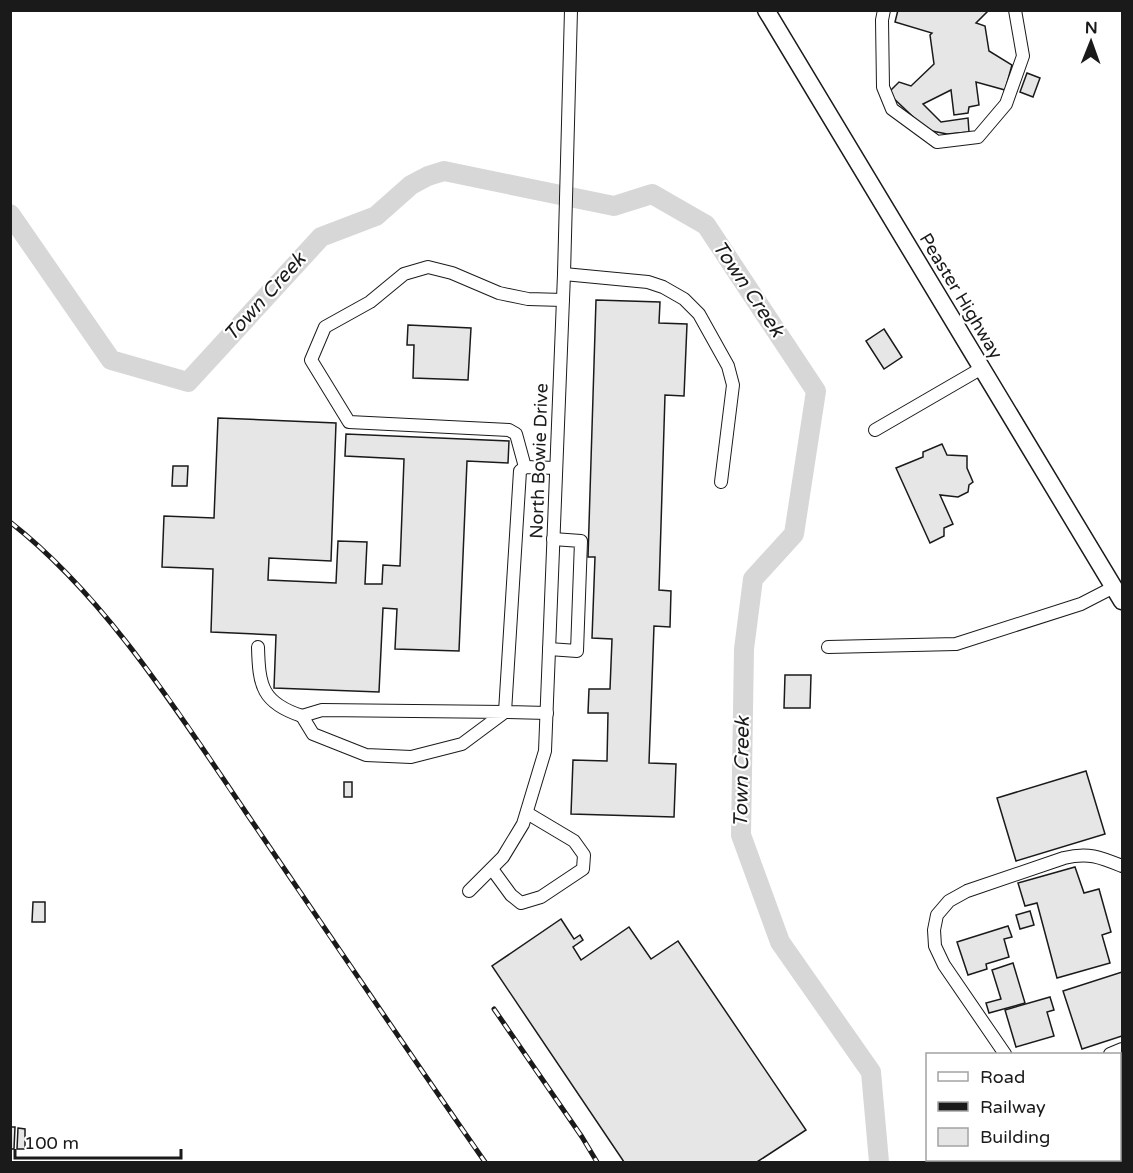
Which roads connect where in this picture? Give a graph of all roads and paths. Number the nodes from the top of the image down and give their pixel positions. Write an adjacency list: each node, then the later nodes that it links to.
1 (571, 10): 5 (street, North Bowie Drive)
2 (766, 10): 7 (main road, Peaster Highway)
3 (884, 10): 4 (street)
4 (1015, 10)
5 (564, 274): 6 (street, North Bowie Drive); 11 (street)
6 (563, 300): 9 (street); 10 (street, North Bowie Drive)
7 (982, 368): 8 (street); 13 (main road, Peaster Highway)
8 (875, 430)
9 (525, 467): 10 (street); 17 (street)
10 (556, 468): 12 (street, North Bowie Drive)
11 (721, 482)
12 (554, 539): 16 (street, North Bowie Drive); 16 (street)
13 (1118, 594): 15 (street)
14 (258, 647): 19 (street)
15 (828, 647)
16 (549, 649): 18 (street, North Bowie Drive)
17 (505, 712): 18 (street); 19 (street); 19 (street)
18 (547, 713): 20 (street, North Bowie Drive)
19 (302, 716)
20 (526, 813): 22 (street, North Bowie Drive); 22 (street)
21 (1122, 866): 24 (street)
22 (492, 870): 23 (street, North Bowie Drive)
23 (469, 891)
24 (1004, 1053)

